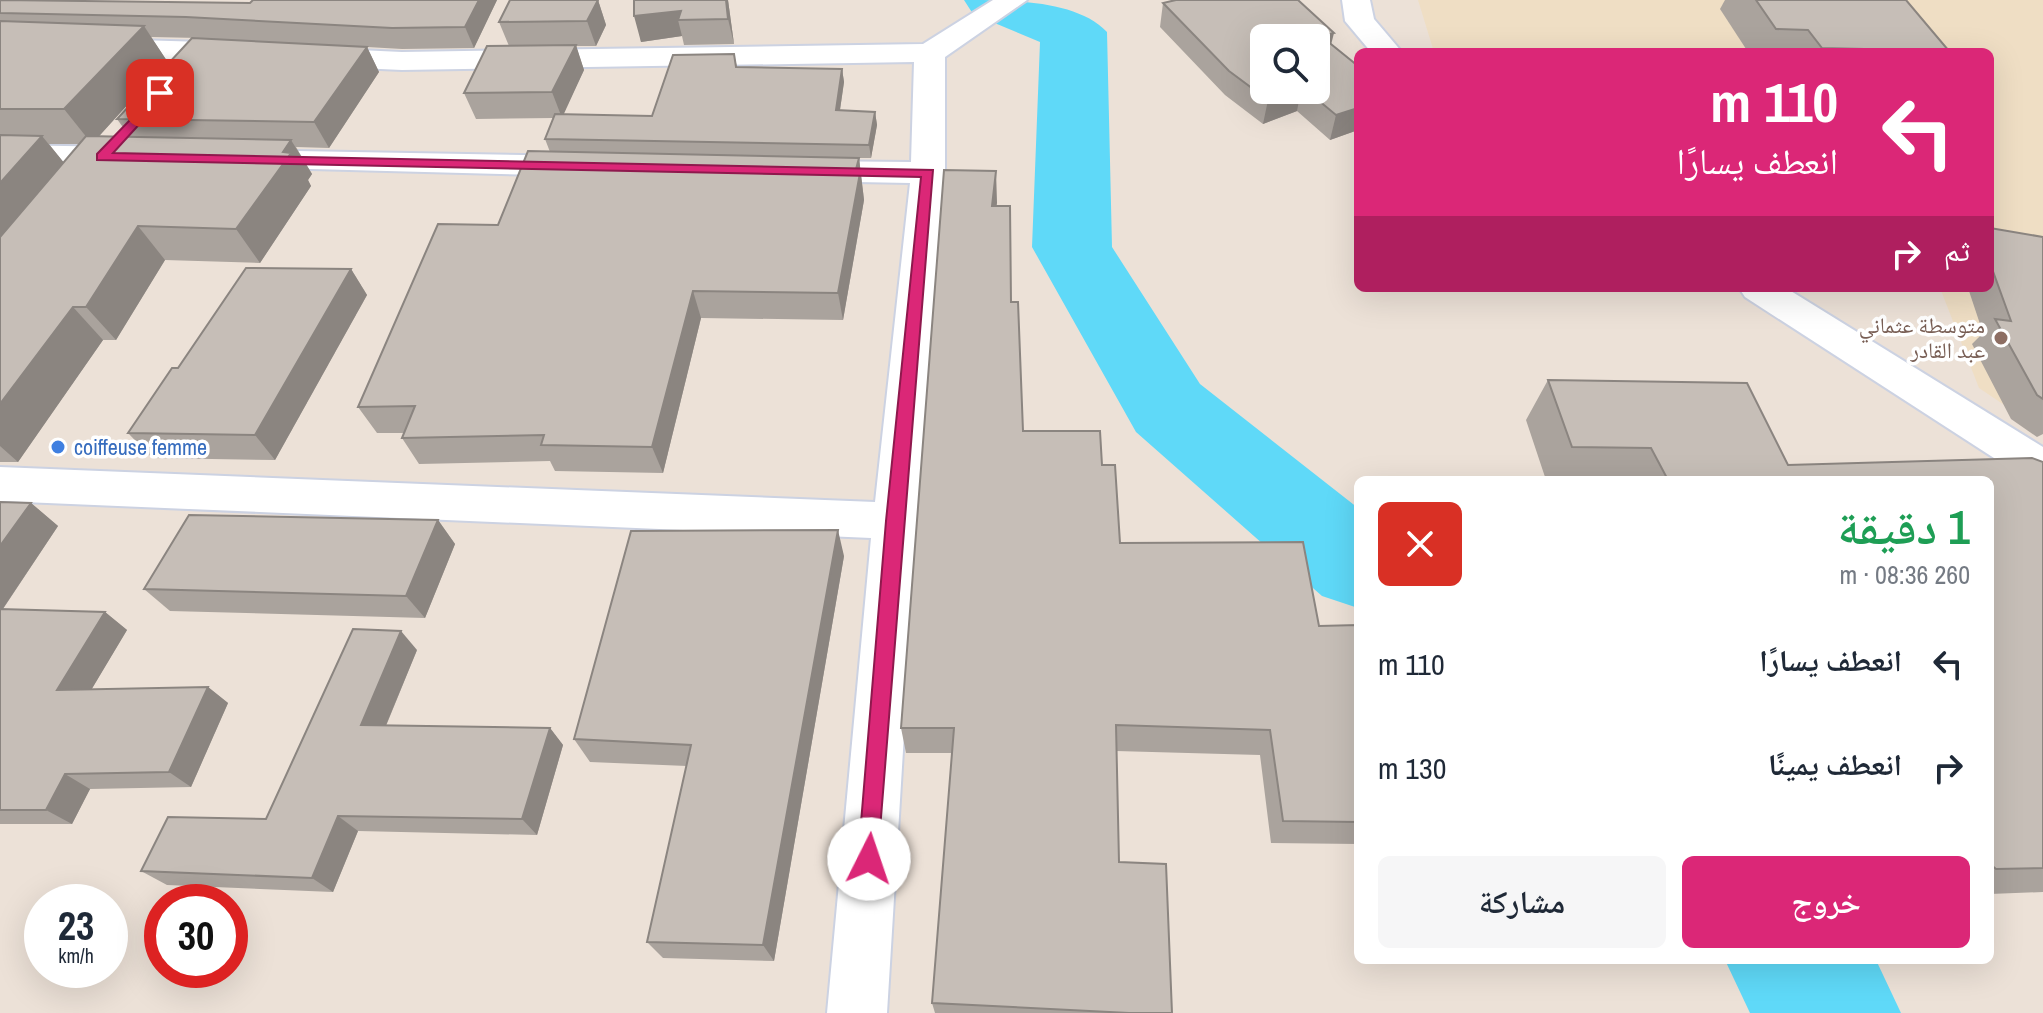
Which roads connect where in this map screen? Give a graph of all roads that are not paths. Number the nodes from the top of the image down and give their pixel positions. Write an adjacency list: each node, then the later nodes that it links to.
1 (1013, 0): 6 (street)
2 (1356, 0): 4 (street)
3 (0, 45): 5 (street)
4 (1384, 48)
5 (199, 50): 6 (street); 7 (street)
6 (930, 53): 15 (street)
7 (170, 82)
8 (131, 125): 10 (street)
9 (0, 155): 10 (street)
10 (102, 157): 11 (street); 16 (street)
11 (166, 158)
12 (213, 159): 13 (street)
13 (610, 167)
14 (769, 170): 15 (street)
15 (928, 173): 20 (street)
16 (72, 194)
17 (1764, 292): 18 (street)
18 (2043, 468)
19 (0, 484): 20 (street)
20 (895, 521): 21 (street)
21 (857, 1013)

